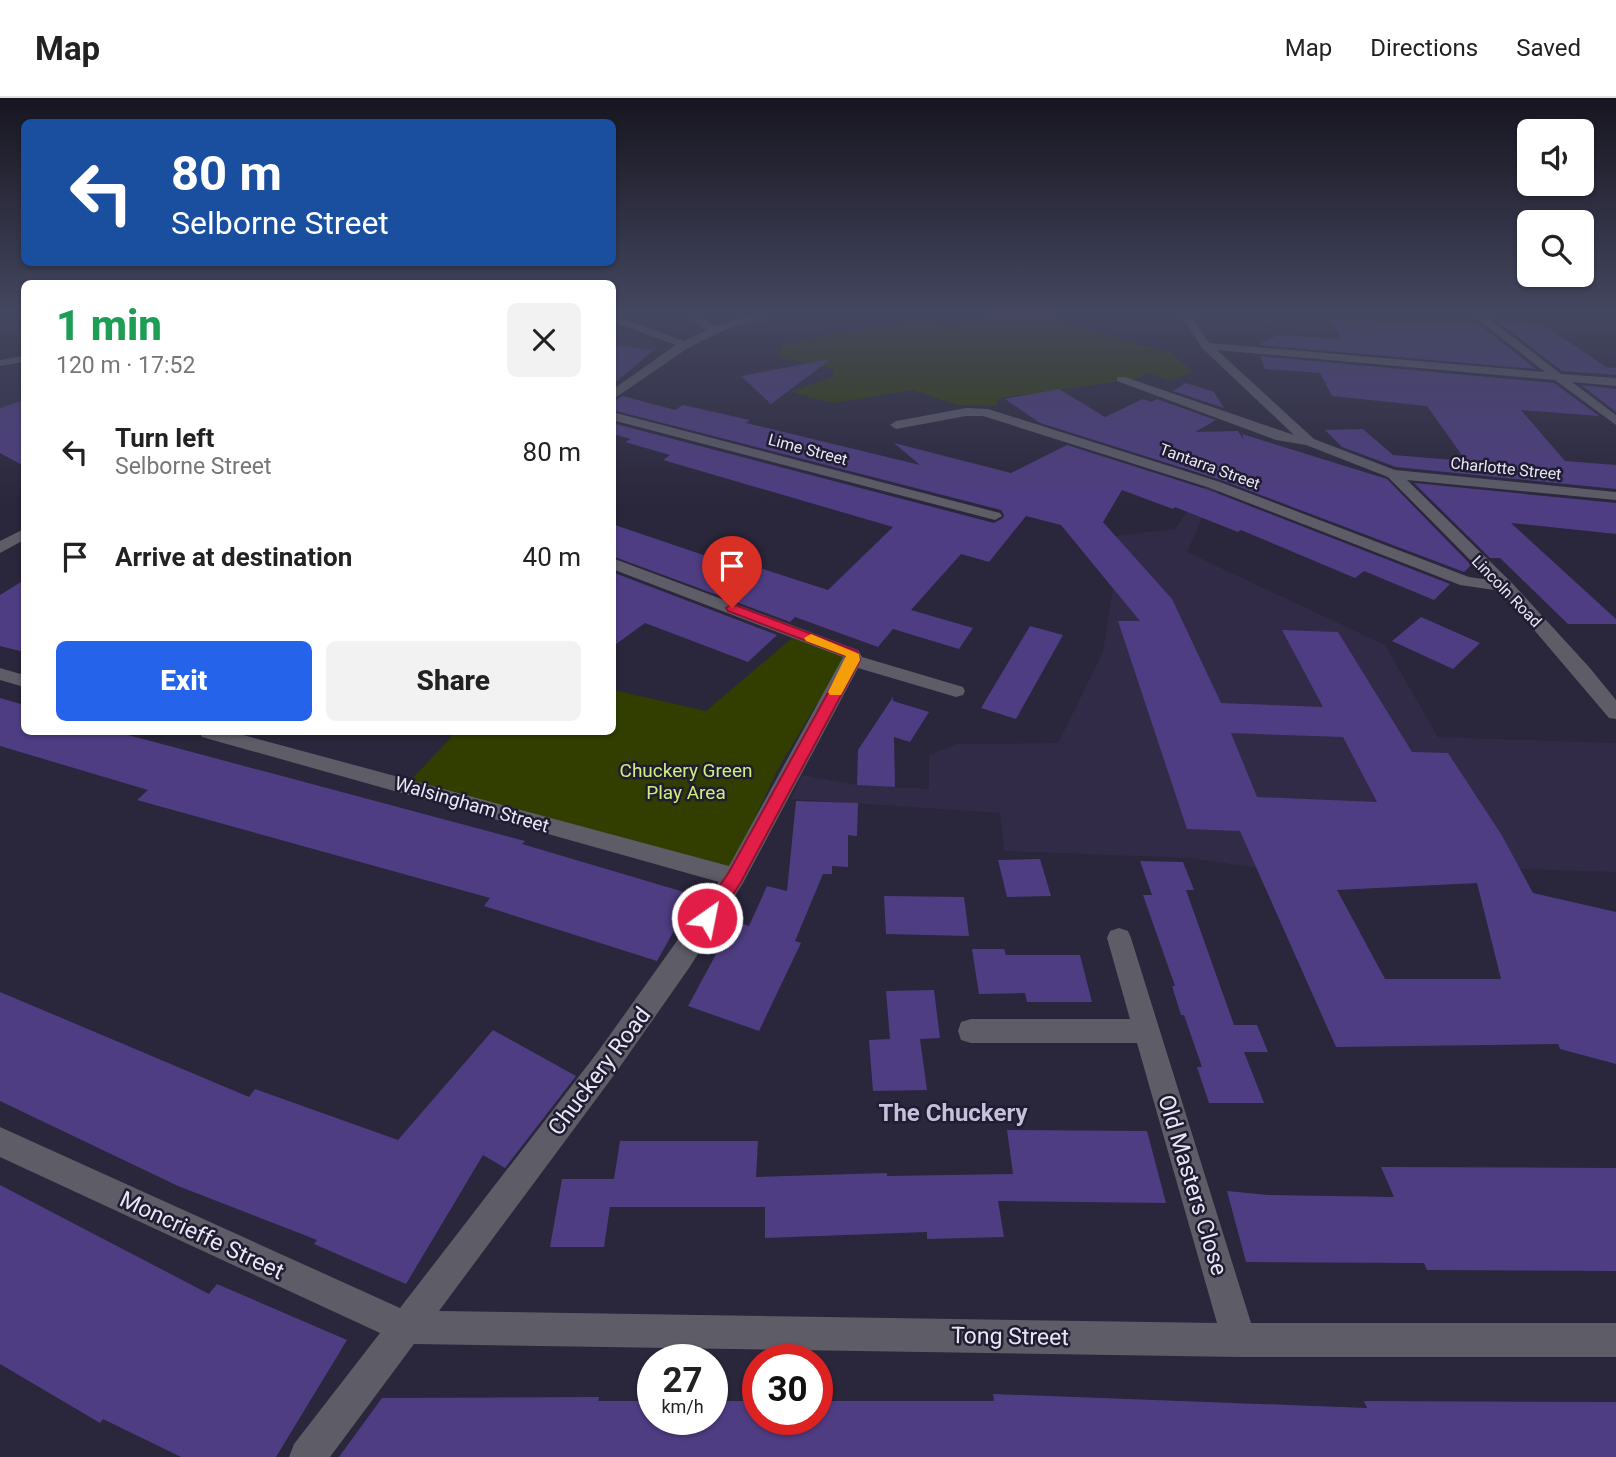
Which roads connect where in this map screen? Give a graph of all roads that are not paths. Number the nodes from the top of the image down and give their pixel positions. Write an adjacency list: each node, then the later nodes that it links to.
1 (637, 377): 9 (street)
2 (1240, 377): 13 (street)
3 (1557, 377): 11 (street)
4 (1562, 377): 7 (street)
5 (1121, 379): 8 (street)
6 (1164, 380): 8 (street)
7 (1616, 382)
8 (1149, 389): 13 (street)
9 (616, 393)
10 (616, 417): 16 (street, Lime Street)
11 (1616, 421)
12 (896, 425): 20 (street, Tantarra Street)
13 (1309, 442): 14 (street)
14 (1393, 474): 15 (street, Charlotte Street); 20 (street, Lincoln Road)
15 (1616, 496)
16 (995, 516)
17 (21, 536): 18 (street)
18 (0, 548)
19 (616, 565): 21 (street)
20 (1506, 587): 25 (street, Lincoln Road)
21 (853, 660): 24 (street); 27 (street, Chuckery Road)
22 (0, 674): 23 (street)
23 (21, 680)
24 (956, 691)
25 (1616, 713)
26 (220, 735): 27 (street, Walsingham Street)
27 (735, 877): 32 (street, Chuckery Road)
28 (1119, 937): 30 (street, Old Masters Close)
29 (971, 1031): 30 (street)
30 (1147, 1031): 33 (street, Old Masters Close)
31 (0, 1142): 32 (street, Moncrieffe Street)
32 (404, 1327): 33 (street, Tong Street); 35 (street, Chuckery Road)
33 (1239, 1340): 34 (street, Tong Street)
34 (1616, 1340)
35 (307, 1457)

